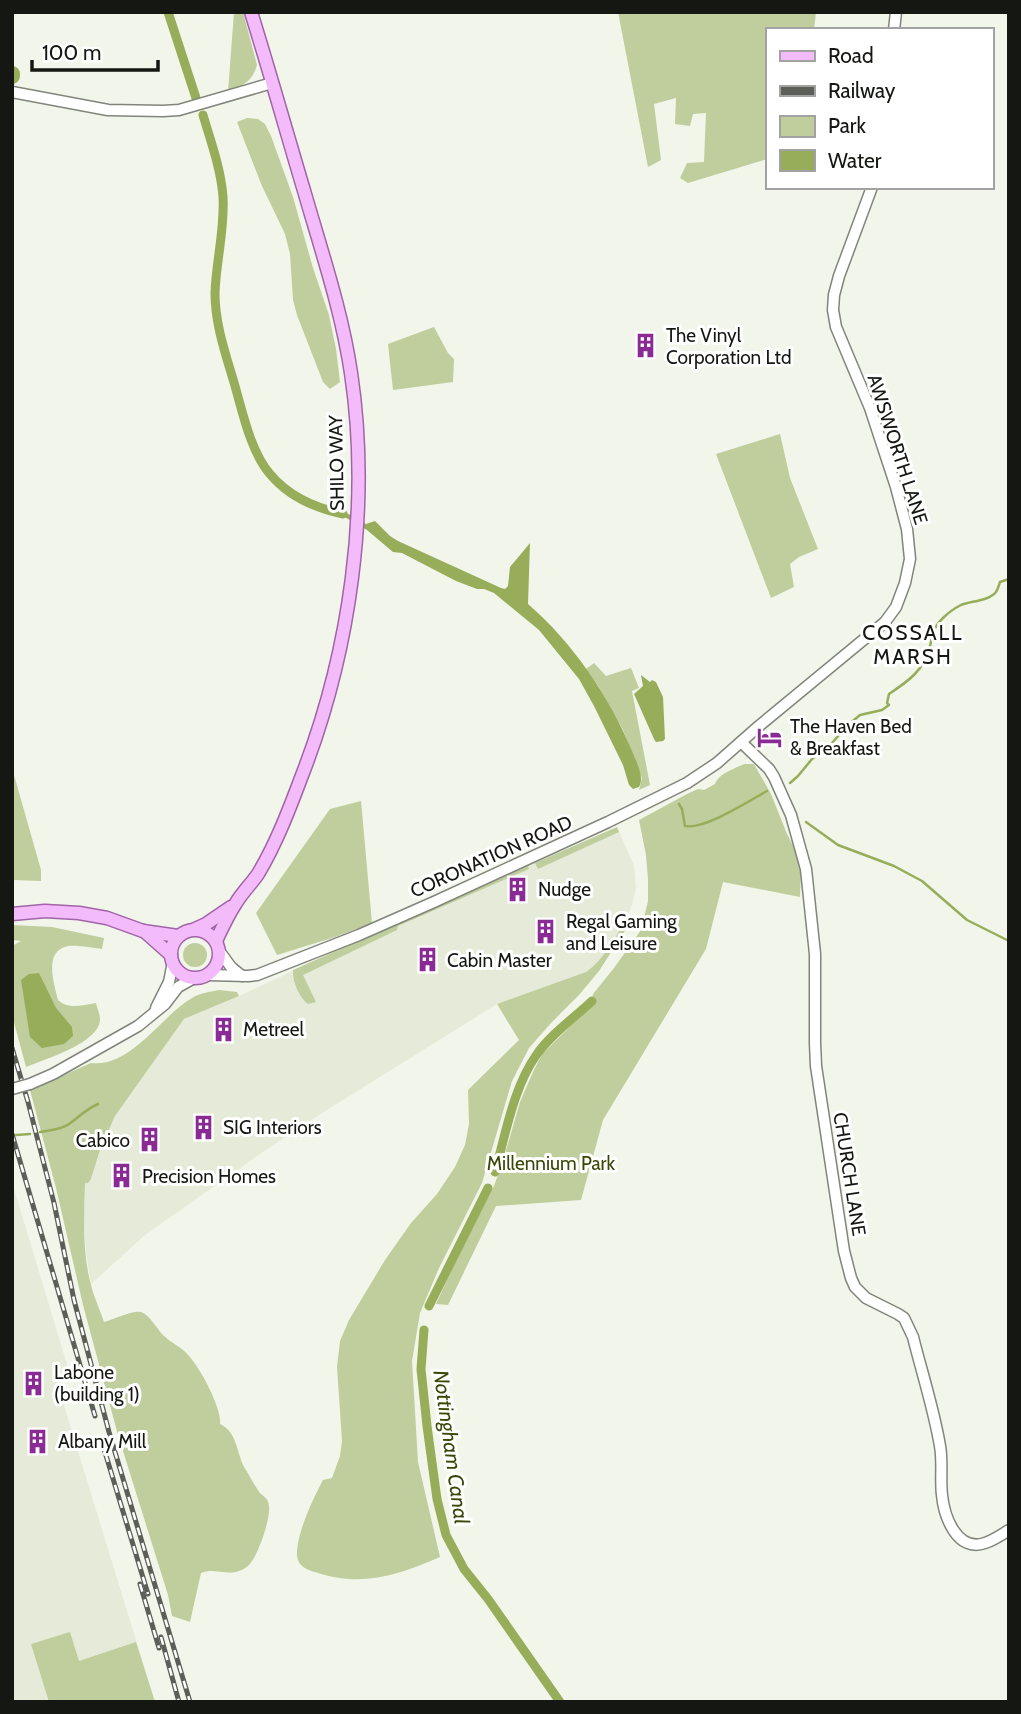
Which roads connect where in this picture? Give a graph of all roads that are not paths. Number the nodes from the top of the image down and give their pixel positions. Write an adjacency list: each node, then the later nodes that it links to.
1 (251, 12): 2 (main road, SHILO WAY)
2 (272, 83): 3 (street); 6 (main road, SHILO WAY)
3 (16, 92)
4 (871, 189): 5 (street, AWSWORTH LANE)
5 (741, 743): 14 (street, CORONATION ROAD); 18 (street, CHURCH LANE)
6 (235, 904): 8 (main road, SHILO WAY); 11 (main road, SHILO WAY)
7 (12, 914): 9 (main road)
8 (195, 929): 10 (main road); 11 (main road)
9 (144, 931): 10 (main road); 12 (main road)
10 (178, 936): 12 (main road)
11 (218, 947): 13 (main road); 14 (street)
12 (172, 958): 15 (main road); 16 (street)
13 (208, 975): 14 (street, CORONATION ROAD); 15 (main road)
14 (242, 976)
15 (194, 978): 16 (street)
16 (153, 1014): 17 (street, bridge)
17 (12, 1089)
18 (1009, 1530)

